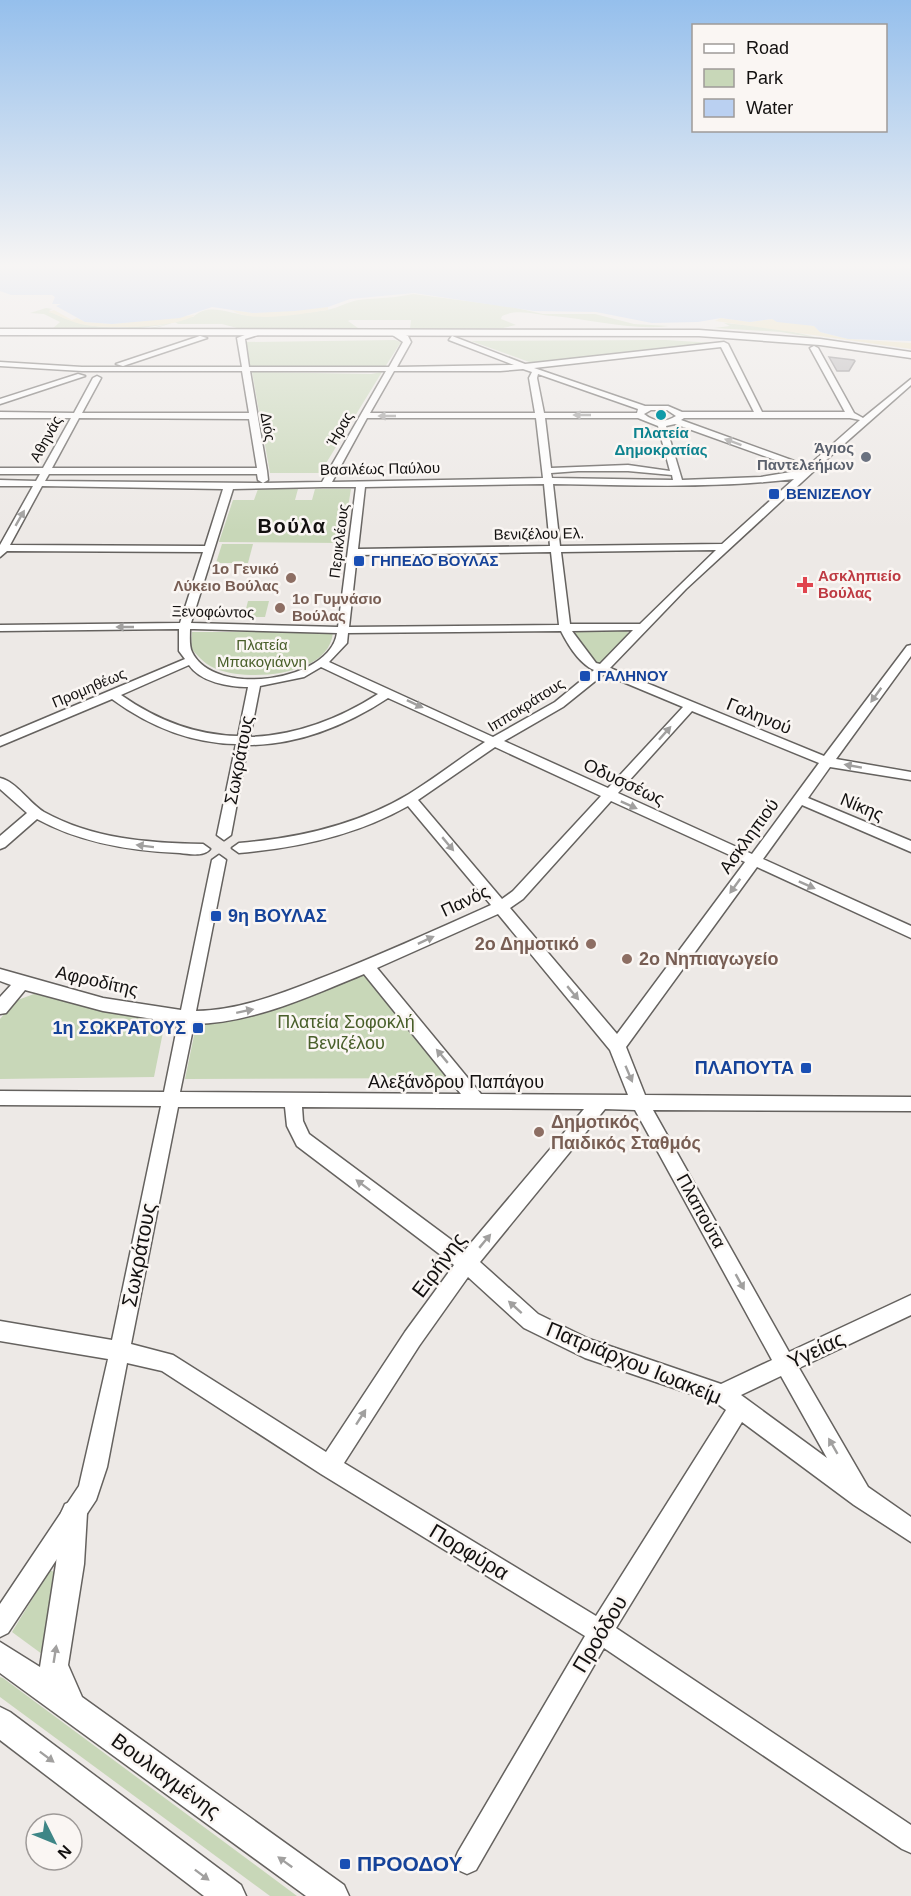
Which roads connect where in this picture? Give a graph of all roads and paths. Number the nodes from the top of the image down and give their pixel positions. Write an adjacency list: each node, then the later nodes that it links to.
1 (157, 353): 13 (street, Αθηνάς)
2 (243, 353): 14 (street, Διός)
3 (400, 353): 15 (street, Ήρας)
4 (493, 353): 12 (street)
5 (640, 353): 12 (street)
6 (731, 353): 23 (street)
7 (817, 353): 24 (street)
8 (860, 353): 10 (highway)
9 (875, 353): 10 (highway)
10 (907, 359)
11 (0, 364): 16 (street)
12 (532, 368): 15 (street); 20 (street); 22 (street)
13 (110, 369): 14 (street); 16 (street); 17 (street, Αθηνάς)
14 (245, 369): 15 (street); 26 (street, Διός)
15 (391, 370): 27 (street, Ήρας)
16 (82, 373): 17 (street); 19 (street)
17 (97, 378): 25 (street, Αθηνάς)
18 (911, 381): 29 (street)
19 (0, 402)
20 (643, 412): 22 (street, one-way to 22); 28 (street); 30 (street)
21 (0, 415): 25 (street)
22 (540, 415): 27 (street, one-way to 27); 35 (street)
23 (759, 415): 24 (street); 28 (street)
24 (851, 415): 29 (street)
25 (77, 416): 26 (street); 33 (street, Αθηνάς)
26 (252, 416): 32 (street, Διός)
27 (364, 416): 41 (street, Ήρας)
28 (678, 418): 30 (street); 34 (street, one-way to 28)
29 (865, 419): 34 (street)
30 (661, 423): 36 (street)
31 (0, 471): 33 (street)
32 (262, 471): 33 (street); 40 (street, Διός)
33 (46, 472): 39 (street, Αθηνάς)
34 (805, 472): 37 (street, Βασιλέως Παύλου); 44 (street, Ιπποκράτους)
35 (547, 476): 36 (street, Βασιλέως Παύλου); 42 (street, Βασιλέως Παύλου); 47 (street)
36 (677, 478): 37 (street, Βασιλέως Παύλου)
37 (761, 480): 44 (street, Βασιλέως Παύλου)
38 (0, 483): 39 (street, Βασιλέως Παύλου)
39 (40, 483): 43 (street, Βασιλέως Παύλου); 48 (street, Αθηνάς, one-way to 39)
40 (265, 485): 41 (street, Βασιλέως Παύλου); 43 (street, Βασιλέως Παύλου)
41 (325, 485): 42 (street, Βασιλέως Παύλου)
42 (361, 485): 49 (street, Περικλέους)
43 (229, 486): 46 (street)
44 (784, 490): 45 (street, Ιπποκράτους)
45 (726, 547): 47 (street, Βενιζέλου Ελ.); 52 (street, Ιπποκράτους)
46 (207, 549): 48 (street); 50 (street)
47 (557, 549): 49 (street, Βενιζέλου Ελ.); 51 (street)
48 (1, 550)
49 (353, 552): 54 (street, Περικλέους)
50 (184, 626): 53 (street, Ξενοφώντος, one-way to 53); 54 (street, Ξενοφώντος); 56 (street)
51 (566, 627): 52 (street, Ξενοφώντος); 54 (street, Ξενοφώντος); 58 (street)
52 (641, 627): 58 (street, Ιπποκράτους)
53 (0, 628)
54 (344, 630): 57 (street, Περικλέους)
55 (911, 648): 66 (street, Ασκληπιού, one-way to 66)
56 (190, 661): 59 (street); 61 (street, Προμηθέως)
57 (323, 663): 59 (street, Περικλέους); 60 (street, Οδυσσέως)
58 (600, 671): 62 (street, Γαληνού); 64 (street, Ιπποκράτους)
59 (254, 685): 63 (street, Σωκράτους)
60 (389, 692): 63 (street); 64 (street, Οδυσσέως, one-way to 64)
61 (113, 694): 63 (street); 65 (street, Προμηθέως)
62 (689, 708): 66 (street, Γαληνού); 69 (street, Πανός, one-way to 62)
63 (243, 741): 73 (street, Σωκράτους)
64 (496, 741): 69 (street, Οδυσσέως); 70 (street, Ιπποκράτους)
65 (0, 742)
66 (827, 762): 67 (street, Γαληνού, one-way to 66); 71 (street, Ασκληπιού)
67 (911, 776)
68 (0, 782): 72 (street)
69 (609, 795): 79 (street, Οδυσσέως, one-way to 79); 80 (street, Πανός)
70 (410, 799): 75 (street, Ιπποκράτους); 80 (street, Πλαπούτα, one-way to 80)
71 (799, 800): 76 (street, Νίκης); 79 (street, Ασκληπιού)
72 (36, 813): 74 (street); 77 (street, one-way to 72)
73 (224, 835): 75 (street); 77 (street)
74 (0, 844)
75 (239, 848): 78 (street)
76 (911, 848)
77 (203, 849): 78 (street)
78 (219, 861): 86 (street, Σωκράτους)
79 (754, 861): 81 (street, Οδυσσέως, one-way to 81); 87 (street, Ασκληπιού, one-way to 87)
80 (500, 907): 82 (street, Πανός, one-way to 80); 87 (street, Πλαπούτα, one-way to 87)
81 (911, 932)
82 (367, 967): 86 (street, Πανός, one-way to 82); 91 (street, one-way to 82)
83 (0, 975): 84 (street, Αφροδίτης)
84 (22, 983): 85 (street); 86 (street, Αφροδίτης)
85 (0, 1008)
86 (187, 1017): 89 (street, Σωκράτους)
87 (617, 1046): 93 (street, Πλαπούτα, one-way to 93)
88 (0, 1098): 89 (street, Αλεξάνδρου Παπάγου)
89 (170, 1100): 90 (street, Αλεξάνδρου Παπάγου); 98 (street, Σωκράτους)
90 (295, 1100): 91 (street, Αλεξάνδρου Παπάγου); 95 (street, Πατριάρχου Ιωακείμ, one-way to 90)
91 (478, 1102): 92 (street, Αλεξάνδρου Παπάγου)
92 (601, 1102): 93 (street, Αλεξάνδρου Παπάγου); 95 (street, Ειρήνης, one-way to 92)
93 (640, 1103): 94 (street, Αλεξάνδρου Παπάγου); 99 (street, Πλαπούτα, one-way to 99)
94 (911, 1104)
95 (466, 1263): 100 (street, Πατριάρχου Ιωακείμ, one-way to 95); 101 (street, Ειρήνης, one-way to 95)
96 (911, 1305): 99 (street, Υγείας)
97 (0, 1331): 98 (street, Πορφύρα)
98 (120, 1351): 101 (street, Πορφύρα); 103 (street, Σωκράτους)
99 (785, 1364): 100 (street, Υγείας); 102 (street, Πλαπούτα, one-way to 99)
100 (729, 1401): 102 (street, Πατριάρχου Ιωακείμ); 106 (street, Προόδου)
101 (329, 1466): 106 (street, Πορφύρα)
102 (862, 1497): 104 (street, Πατριάρχου Ιωακείμ)
103 (75, 1513): 105 (street, Σωκράτους); 108 (main road, one-way to 103)
104 (911, 1531)
105 (0, 1625)
106 (600, 1632): 110 (street, Πορφύρα); 111 (street, Προόδου)
107 (0, 1656): 108 (main road, Βουλιαγμένης)
108 (73, 1708): 113 (main road, Βουλιαγμένης, one-way to 108)
109 (0, 1722): 112 (main road, one-way to 112)
110 (911, 1840)
111 (467, 1861)
112 (230, 1896)
113 (333, 1896)

